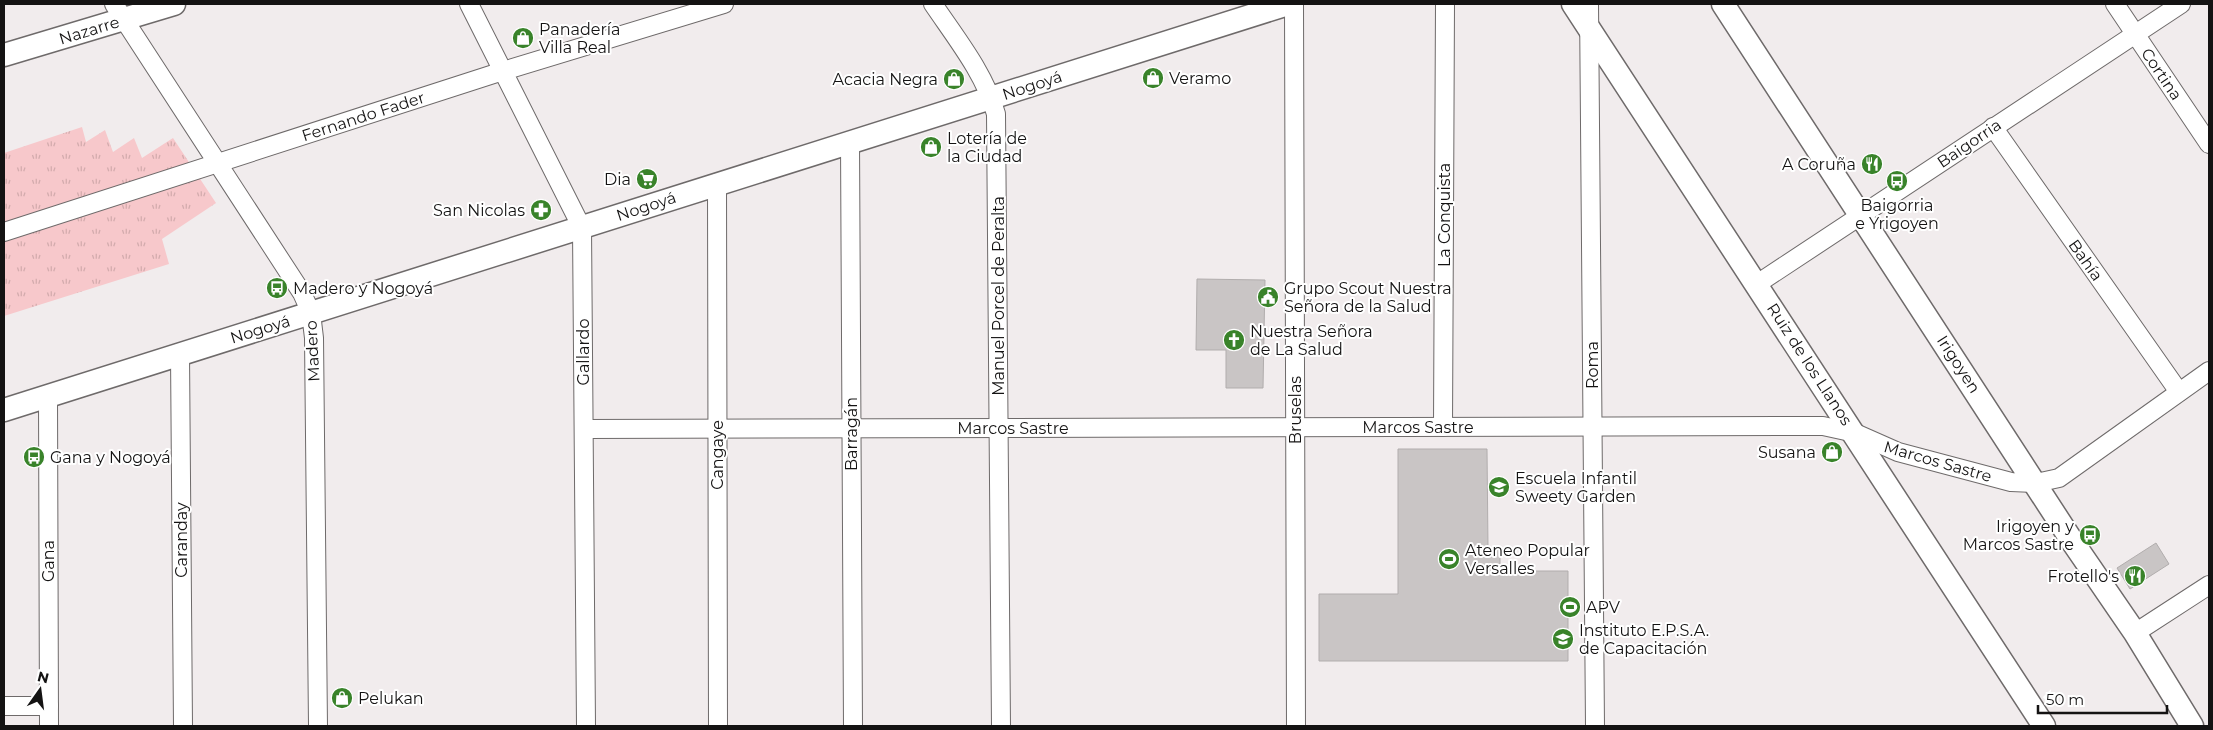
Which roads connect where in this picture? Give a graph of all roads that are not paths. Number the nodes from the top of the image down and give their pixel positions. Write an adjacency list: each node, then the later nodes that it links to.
1 (174, 4): 13 (street, Nazarre)
2 (469, 4): 17 (street, Gallardo)
3 (724, 4): 17 (street, Fernando Fader)
4 (932, 4): 18 (street, Manuel Porcel de Peralta)
5 (1288, 4): 18 (street, Nogoyá)
6 (1294, 4): 38 (street, Bruselas)
7 (1445, 4): 35 (street, La Conquista)
8 (1573, 4): 14 (street, Ruiz de los Llanos)
9 (1589, 4): 14 (street, Roma)
10 (1723, 4): 24 (street, Irigoyen)
11 (2115, 4): 15 (street, Cortina)
12 (2181, 4): 15 (street, Baigorria)
13 (119, 12): 16 (street, Nazarre); 22 (street, Madero)
14 (1589, 28): 27 (street, Ruiz de los Llanos); 34 (street, Roma)
15 (2135, 33): 19 (street, Baigorria); 21 (street, Cortina)
16 (4, 55)
17 (503, 71): 22 (street, Fernando Fader); 25 (street, Gallardo)
18 (992, 98): 20 (street, Nogoyá); 37 (street, Manuel Porcel de Peralta)
19 (1992, 127): 24 (street, Baigorria); 31 (street, Bahía)
20 (850, 141): 23 (street, Nogoyá); 36 (street, Barragán)
21 (2209, 144)
22 (218, 162): 26 (street, Fernando Fader); 28 (street, Madero)
23 (717, 183): 25 (street, Nogoyá); 40 (street, Cangaye)
24 (1861, 214): 27 (street, Baigorria); 42 (street, Irigoyen)
25 (582, 228): 28 (street, Nogoyá); 39 (street, Gallardo)
26 (4, 232)
27 (1757, 284): 41 (street, Ruiz de los Llanos)
28 (311, 313): 29 (street, Nogoyá); 49 (street, Madero)
29 (180, 354): 32 (street, Nogoyá); 48 (street, Caranday)
30 (2209, 372): 31 (street, Marcos Sastre)
31 (2179, 392): 42 (street, Marcos Sastre)
32 (48, 395): 33 (street, Nogoyá); 46 (street, Gana)
33 (4, 410)
34 (1593, 426): 35 (street, Marcos Sastre); 41 (street, Marcos Sastre); 55 (street, Roma)
35 (1443, 427): 38 (street, Marcos Sastre)
36 (851, 428): 37 (street, Marcos Sastre); 40 (street, Marcos Sastre); 52 (street, Barragán)
37 (998, 428): 38 (street, Marcos Sastre); 53 (street, Manuel Porcel de Peralta)
38 (1295, 428): 54 (street, Bruselas)
39 (584, 429): 40 (street, Marcos Sastre); 50 (street, Gallardo)
40 (717, 430): 51 (street, Cangaye)
41 (1855, 433): 42 (street, Marcos Sastre); 56 (street, Ruiz de los Llanos)
42 (2036, 484): 44 (street, Irigoyen)
43 (2209, 585): 44 (street)
44 (2135, 633): 57 (street, Irigoyen)
45 (4, 706): 46 (street)
46 (49, 706): 47 (street, Gana)
47 (49, 726)
48 (183, 726)
49 (318, 726)
50 (586, 726)
51 (718, 726)
52 (853, 726)
53 (1001, 726)
54 (1296, 726)
55 (1595, 726)
56 (2044, 726)
57 (2192, 726)

